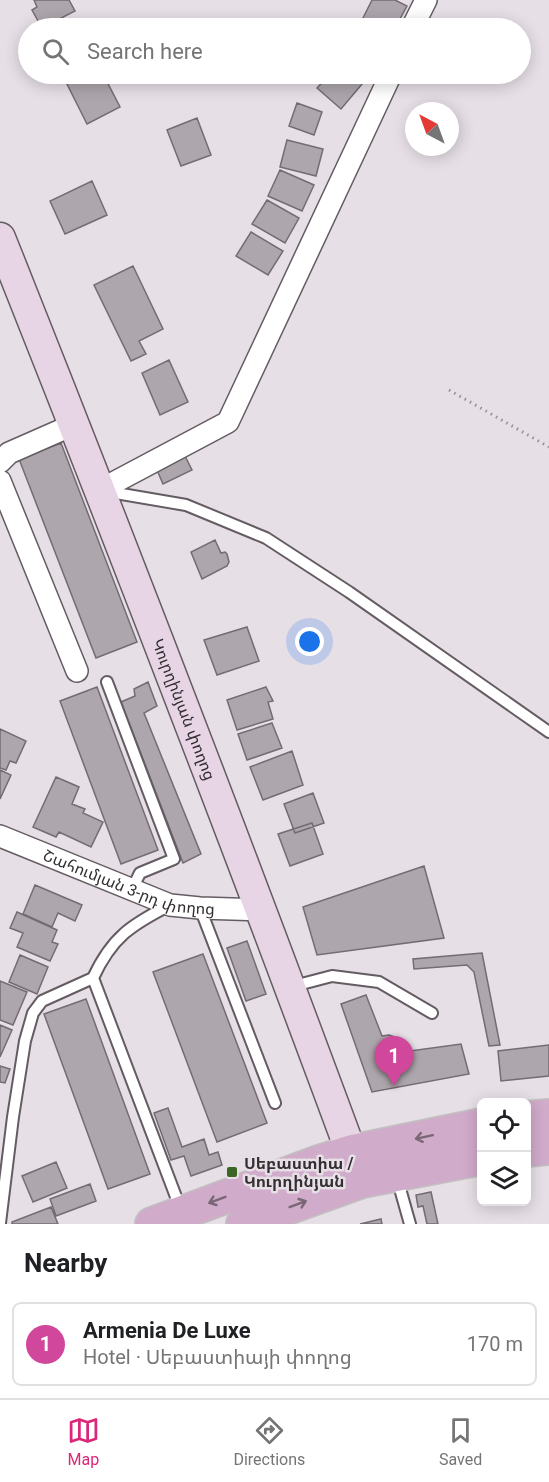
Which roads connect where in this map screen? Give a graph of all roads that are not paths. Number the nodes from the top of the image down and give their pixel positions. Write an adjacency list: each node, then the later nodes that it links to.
1 (426, 0): 2 (street)
2 (417, 18)
3 (386, 84): 8 (street)
4 (0, 238): 5 (street, Կուրղինյան փողոց)
5 (75, 424): 6 (street); 8 (street, Կուրղինյան փողոց)
6 (0, 462)
7 (0, 481): 9 (street)
8 (100, 490): 11 (lane); 16 (street, Կուրղինյան փողոց)
9 (77, 671)
10 (107, 682): 13 (lane)
11 (549, 732)
12 (0, 836): 13 (street, Շահումյան 3-րդ փողոց)
13 (132, 889): 14 (street, Շահումյան 3-րդ փողոց)
14 (170, 905): 15 (street, Շահումյան 3-րդ փողոց); 17 (lane)
15 (200, 908): 16 (street, Շահումյան 3-րդ փողոց); 20 (lane)
16 (261, 910): 18 (street, Կուրղինյան փողոց)
17 (93, 978): 29 (lane); 30 (lane)
18 (290, 987): 19 (lane); 27 (street, Կուրղինյան փողոց)
19 (432, 1013)
20 (275, 1103)
21 (549, 1116): 22 (main road)
22 (531, 1118)
23 (477, 1127): 27 (main road, one-way to 27)
24 (549, 1148): 25 (main road)
25 (531, 1150)
26 (477, 1159): 28 (main road)
27 (356, 1167): 28 (main road); 29 (main road, one-way to 29); 31 (main road, one-way to 27)
28 (396, 1175): 32 (lane)
29 (168, 1220)
30 (0, 1222)
31 (243, 1224)
32 (410, 1224)

